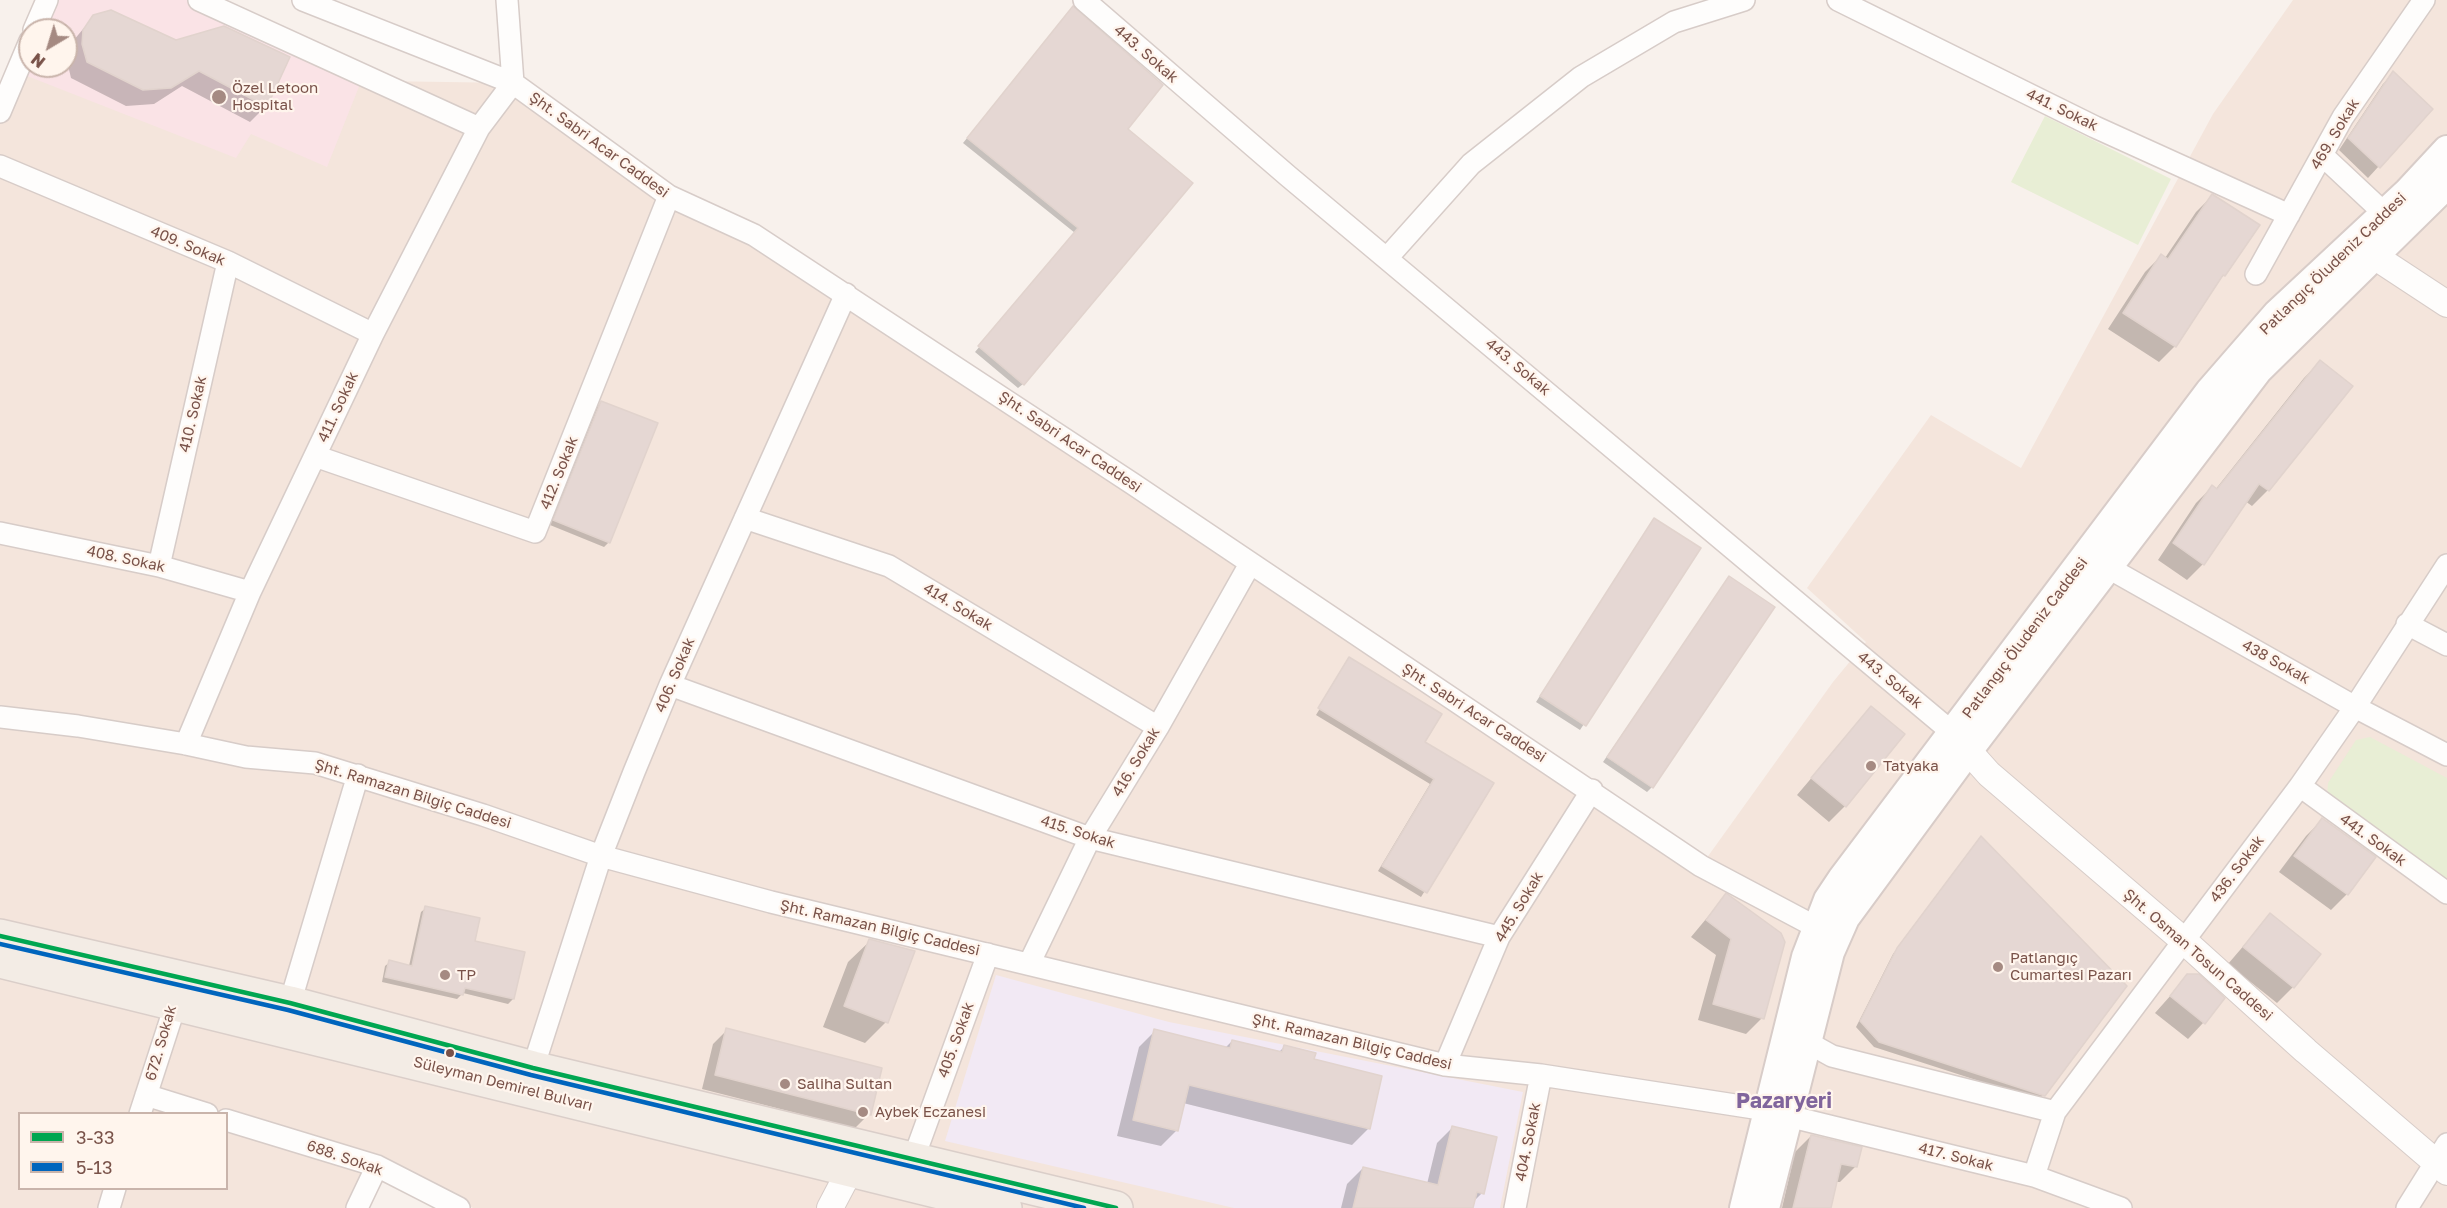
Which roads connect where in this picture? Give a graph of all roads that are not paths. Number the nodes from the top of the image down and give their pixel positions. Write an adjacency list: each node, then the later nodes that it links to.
1 (47, 0): 9 (street)
2 (199, 0): 13 (street)
3 (303, 0): 11 (street, Şht. Sabri Acar Caddesi)
4 (507, 0): 11 (street)
5 (1084, 0): 22 (street, 443. Sokak)
6 (1744, 0): 22 (street)
7 (1838, 0): 20 (street, 441. Sokak)
8 (2424, 0): 15 (street, 469. Sokak)
9 (39, 18)
10 (18, 69): 12 (street)
11 (513, 83): 13 (street, 411. Sokak); 18 (street, Şht. Sabri Acar Caddesi)
12 (0, 112)
13 (479, 128): 27 (street, 411. Sokak)
14 (2447, 150): 19 (main road, Patlangıç Öludeniz Caddesi)
15 (2322, 155): 19 (street); 20 (street, 469. Sokak)
16 (0, 166): 23 (street, 409. Sokak)
17 (2447, 184): 21 (main road, Patlangıç Öludeniz Caddesi)
18 (669, 196): 25 (street, Şht. Sabri Acar Caddesi); 28 (street, 412. Sokak)
19 (2384, 213): 42 (main road, Patlangıç Öludeniz Caddesi)
20 (2289, 215): 24 (street, 469. Sokak)
21 (2374, 256): 26 (street); 34 (main road, Patlangıç Öludeniz Caddesi)
22 (1387, 258): 42 (street, 443. Sokak)
23 (228, 262): 27 (street, 409. Sokak); 33 (street, 410. Sokak)
24 (2256, 274)
25 (846, 294): 29 (street, 406. Sokak); 31 (street, Şht. Sabri Acar Caddesi)
26 (2447, 304)
27 (373, 334): 28 (street, 411. Sokak)
28 (315, 456): 35 (street, 411. Sokak)
29 (745, 518): 38 (street, 406. Sokak); 41 (street, 414. Sokak)
30 (0, 533): 33 (street, 408. Sokak)
31 (1250, 564): 41 (street, 416. Sokak); 47 (street, Şht. Sabri Acar Caddesi)
32 (2447, 565): 36 (street, 436. Sokak)
33 (159, 566): 35 (street, 408. Sokak)
34 (2107, 567): 39 (street, 438 Sokak); 42 (main road, Patlangıç Öludeniz Caddesi)
35 (250, 592): 43 (street, 411. Sokak)
36 (2407, 624): 37 (street); 39 (street, 436. Sokak)
37 (2447, 645)
38 (670, 685): 48 (street, 415. Sokak); 49 (street, 406. Sokak)
39 (2355, 707): 44 (street, 438 Sokak); 46 (street, 436. Sokak)
40 (0, 717): 43 (street, Şht. Ramazan Bilgiç Caddesi)
41 (1158, 727): 48 (street, 416. Sokak)
42 (1960, 742): 51 (main road, Patlangıç Öludeniz Caddesi); 54 (street, Şht. Osman Tosun Caddesi); 61 (main road, Patlangıç Öludeniz Caddesi)
43 (186, 744): 45 (street, Şht. Ramazan Bilgiç Caddesi)
44 (2447, 755)
45 (358, 775): 49 (street, Şht. Ramazan Bilgiç Caddesi); 60 (street)
46 (2300, 786): 50 (street, 441. Sokak); 54 (street, 436. Sokak)
47 (1592, 790): 51 (street, Şht. Sabri Acar Caddesi); 53 (street, 445. Sokak)
48 (1090, 838): 53 (street, 415. Sokak); 57 (street, 416. Sokak)
49 (601, 855): 55 (street, Şht. Ramazan Bilgiç Caddesi); 63 (street, 406. Sokak)
50 (2447, 893)
51 (1816, 927): 68 (main road, Patlangıç Öludeniz Caddesi)
52 (0, 936): 58 (main road, Süleyman Demirel Bulvarı)
53 (1499, 937): 62 (street, 445. Sokak)
54 (2183, 940): 67 (street, 436. Sokak); 72 (street, Şht. Osman Tosun Caddesi)
55 (988, 954): 57 (street, Şht. Ramazan Bilgiç Caddesi); 71 (street, 405. Sokak)
56 (0, 961): 59 (main road, Süleyman Demirel Bulvarı)
57 (1029, 964): 62 (street, Şht. Ramazan Bilgiç Caddesi)
58 (163, 973): 59 (street, 672. Sokak); 60 (main road, Süleyman Demirel Bulvarı)
59 (176, 1003): 65 (street, 672. Sokak); 70 (main road, Süleyman Demirel Bulvarı)
60 (290, 1003): 63 (main road, Süleyman Demirel Bulvarı)
61 (1805, 1041): 67 (street); 68 (main road, Patlangıç Öludeniz Caddesi)
62 (1445, 1065): 64 (street, Şht. Ramazan Bilgiç Caddesi)
63 (533, 1068): 70 (main road, Süleyman Demirel Bulvarı)
64 (1541, 1075): 68 (street, Şht. Ramazan Bilgiç Caddesi); 82 (street, 404. Sokak)
65 (143, 1104): 66 (street)
66 (200, 1112)
67 (2055, 1112): 74 (street, 436. Sokak)
68 (1778, 1113): 74 (street, 417. Sokak); 83 (main road, Patlangıç Öludeniz Caddesi); 84 (main road, Patlangıç Öludeniz Caddesi)
69 (228, 1121): 73 (street, 688. Sokak)
70 (853, 1158): 71 (main road, Süleyman Demirel Bulvarı); 79 (street); 80 (main road, Süleyman Demirel Bulvarı)
71 (913, 1160): 81 (main road, Süleyman Demirel Bulvarı)
72 (2443, 1160): 86 (street)
73 (377, 1166): 77 (street); 78 (street, 688. Sokak)
74 (2034, 1176): 85 (street, 417. Sokak)
75 (114, 1190): 76 (street)
76 (109, 1208)
77 (357, 1208)
78 (459, 1208)
79 (830, 1208)
80 (1005, 1208)
81 (1116, 1208)
82 (1515, 1208)
83 (1744, 1208)
84 (1765, 1208)
85 (2121, 1208)
86 (2407, 1208)

